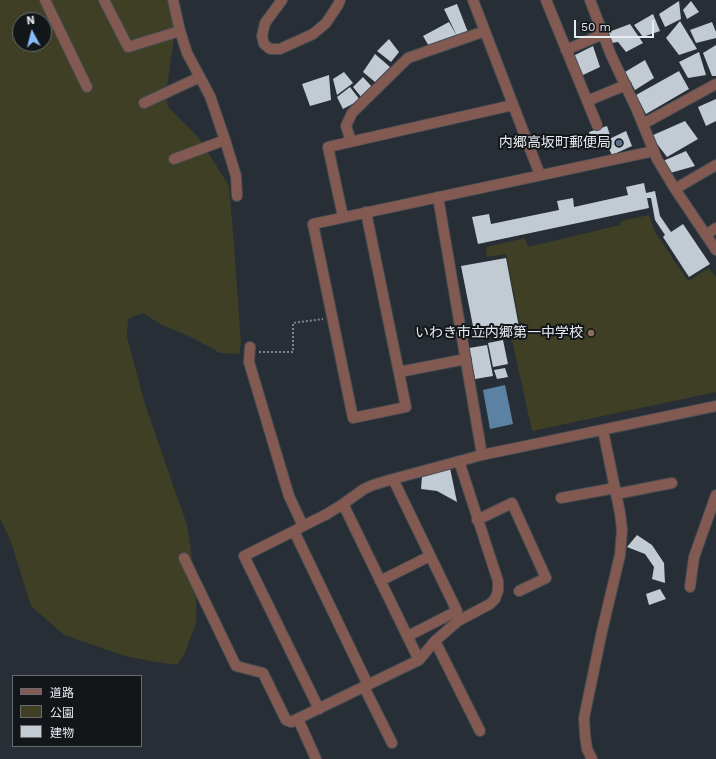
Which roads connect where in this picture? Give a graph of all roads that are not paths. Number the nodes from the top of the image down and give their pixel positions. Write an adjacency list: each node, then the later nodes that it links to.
1 (45, 0): 16 (street)
2 (104, 0): 9 (street)
3 (172, 0): 9 (street)
4 (282, 0): 5 (street)
5 (340, 0)
6 (473, 0): 10 (street)
7 (546, 0): 12 (street)
8 (590, 0): 11 (street)
9 (180, 31): 13 (street)
10 (485, 31): 19 (street); 23 (street)
11 (603, 34): 12 (street); 15 (street)
12 (566, 50): 17 (street)
13 (200, 76): 18 (street); 22 (street)
14 (716, 84): 20 (street)
15 (626, 85): 17 (street); 20 (street)
16 (87, 87)
17 (587, 101): 21 (street)
18 (144, 103)
19 (513, 105): 23 (street); 27 (street)
20 (643, 124): 24 (street)
21 (597, 125)
22 (225, 140): 25 (street); 29 (street)
23 (351, 141): 32 (street)
24 (654, 151): 27 (street); 28 (street)
25 (174, 159)
26 (716, 165): 28 (street)
27 (540, 175): 30 (street)
28 (675, 189): 34 (street)
29 (236, 196)
30 (438, 197): 31 (street); 37 (street)
31 (366, 212): 32 (street); 38 (street)
32 (343, 217): 38 (street)
33 (716, 228): 34 (street)
34 (706, 235): 35 (street)
35 (716, 250)
36 (250, 349): 50 (street)
37 (466, 360): 38 (street); 41 (street)
38 (399, 372)
39 (716, 406): 40 (street)
40 (603, 430): 41 (street); 45 (street)
41 (482, 455): 42 (street)
42 (459, 461): 43 (street); 49 (street)
43 (392, 479): 48 (street); 51 (street)
44 (672, 483): 45 (street)
45 (616, 491): 47 (street); 65 (street)
46 (716, 495): 54 (street)
47 (561, 498)
48 (343, 504): 50 (street); 53 (street)
49 (477, 520): 55 (street); 57 (street)
50 (298, 528): 59 (street); 60 (street)
51 (430, 556): 53 (street); 56 (street)
52 (184, 558): 61 (street)
53 (380, 581): 56 (street)
54 (690, 587)
55 (519, 591)
56 (408, 636): 58 (street)
57 (435, 641): 58 (street); 62 (street)
58 (419, 660): 59 (street)
59 (366, 686): 60 (street); 63 (street)
60 (319, 709): 61 (street)
61 (298, 719): 64 (street)
62 (480, 731)
63 (392, 743)
64 (316, 759)
65 (592, 759)

